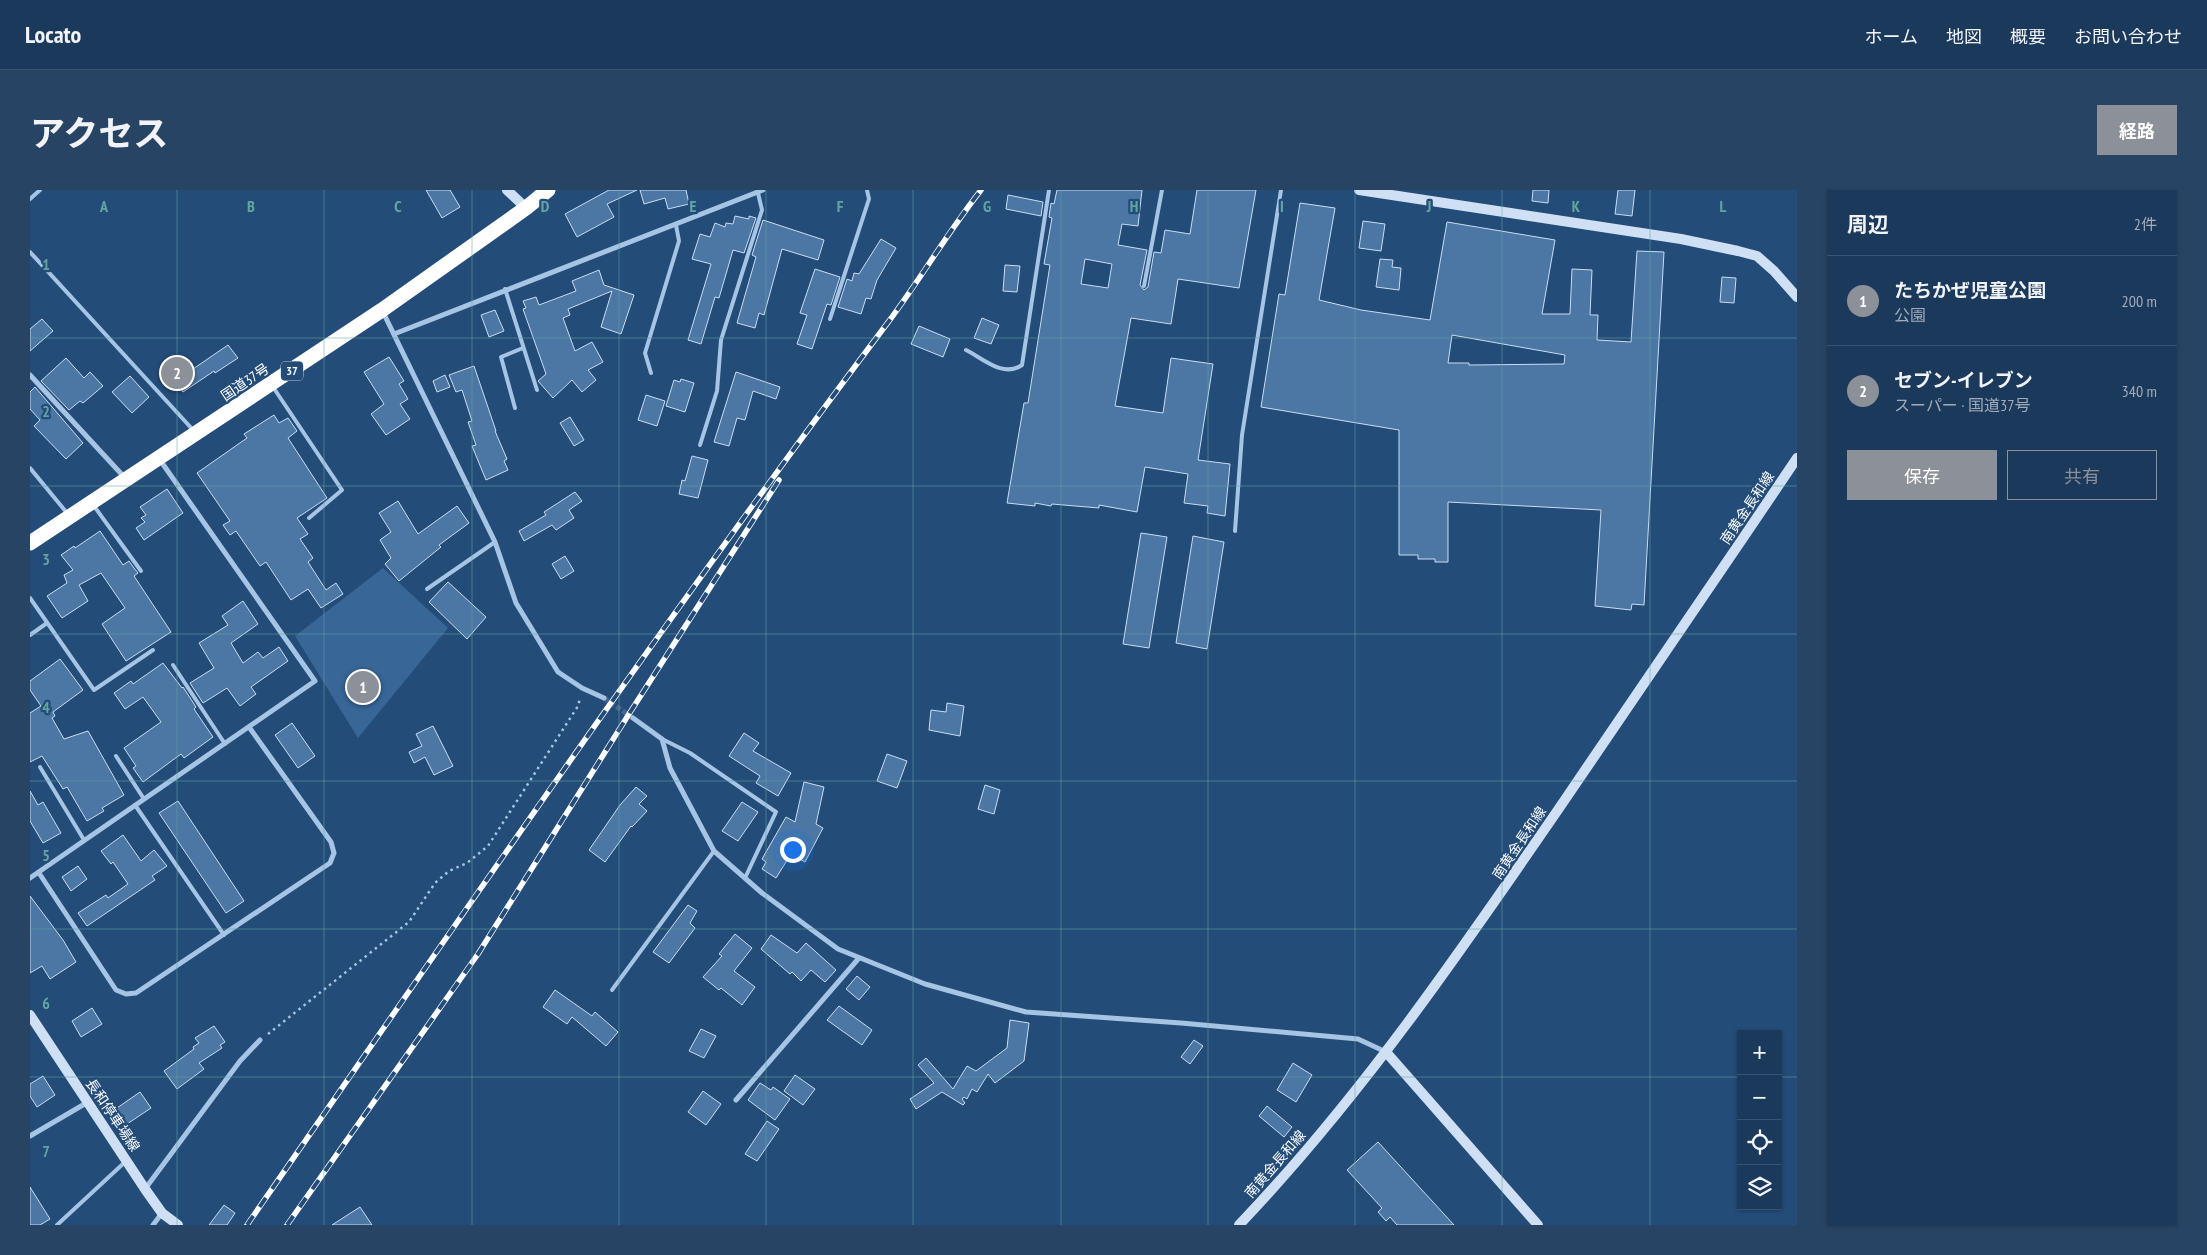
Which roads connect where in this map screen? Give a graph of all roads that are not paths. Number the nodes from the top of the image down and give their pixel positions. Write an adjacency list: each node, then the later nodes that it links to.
1 (40, 190): 11 (lane)
2 (507, 190): 12 (main road)
3 (548, 190): 12 (highway, 国道37号 / 37)
4 (764, 190): 10 (street)
5 (867, 190): 19 (lane)
6 (1049, 190): 22 (lane)
7 (1162, 190): 15 (lane)
8 (1281, 190): 37 (lane)
9 (1359, 190): 17 (main road)
10 (758, 193): 13 (street); 29 (lane)
11 (30, 199)
12 (526, 208): 18 (highway, 国道37号 / 37)
13 (676, 225): 16 (street); 23 (lane)
14 (30, 252): 28 (lane)
15 (1144, 286)
16 (505, 289): 20 (street); 21 (lane)
17 (1797, 297)
18 (382, 310): 20 (street); 25 (highway, 国道37号 / 37)
19 (830, 319)
20 (394, 334): 38 (street)
21 (523, 348): 26 (lane); 27 (lane)
22 (966, 350)
23 (651, 373)
24 (30, 374): 33 (street)
25 (271, 385): 28 (highway, 国道37号 / 37); 36 (lane)
26 (537, 390)
27 (515, 408)
28 (197, 434): 30 (highway, 国道37号 / 37)
29 (700, 445)
30 (158, 457): 33 (highway, 国道37号 / 37); 49 (street)
31 (1797, 458): 66 (main road, 南黄金長和線)
32 (30, 468): 35 (lane)
33 (126, 479): 34 (highway, 国道37号 / 37)
34 (92, 502): 35 (highway, 国道37号 / 37); 40 (lane)
35 (70, 517): 39 (highway, 国道37号 / 37)
36 (309, 518)
37 (1235, 531)
38 (494, 542): 41 (lane); 47 (street)
39 (30, 543)
40 (141, 571)
41 (427, 589)
42 (30, 598): 43 (lane)
43 (47, 623): 44 (lane); 45 (lane)
44 (30, 635)
45 (153, 650)
46 (173, 665): 51 (lane)
47 (604, 698)
48 (633, 718): 50 (street)
49 (248, 727): 51 (street); 61 (street)
50 (662, 739): 57 (street); 60 (lane)
51 (225, 744): 54 (street)
52 (116, 756): 54 (lane)
53 (40, 767): 56 (lane)
54 (144, 799): 55 (street)
55 (136, 805): 56 (street); 61 (lane)
56 (84, 840): 58 (street)
57 (714, 851): 60 (street); 63 (lane)
58 (38, 873): 59 (street); 61 (street)
59 (30, 878)
60 (745, 878): 62 (street)
61 (224, 935)
62 (859, 958): 66 (street); 67 (street)
63 (612, 990)
64 (30, 1015): 68 (main road, 長和停車場線)
65 (260, 1040): 71 (street)
66 (1386, 1052): 76 (main road, 南黄金長和線); 77 (main road)
67 (736, 1100)
68 (88, 1102): 69 (street); 70 (main road, 長和停車場線)
69 (30, 1136)
70 (127, 1160): 71 (main road, 長和停車場線); 73 (lane)
71 (145, 1189): 72 (main road, 長和停車場線)
72 (162, 1213): 74 (street); 75 (main road, 長和停車場線)
73 (57, 1225)
74 (153, 1225)
75 (178, 1225)
76 (1239, 1225)
77 (1538, 1225)

